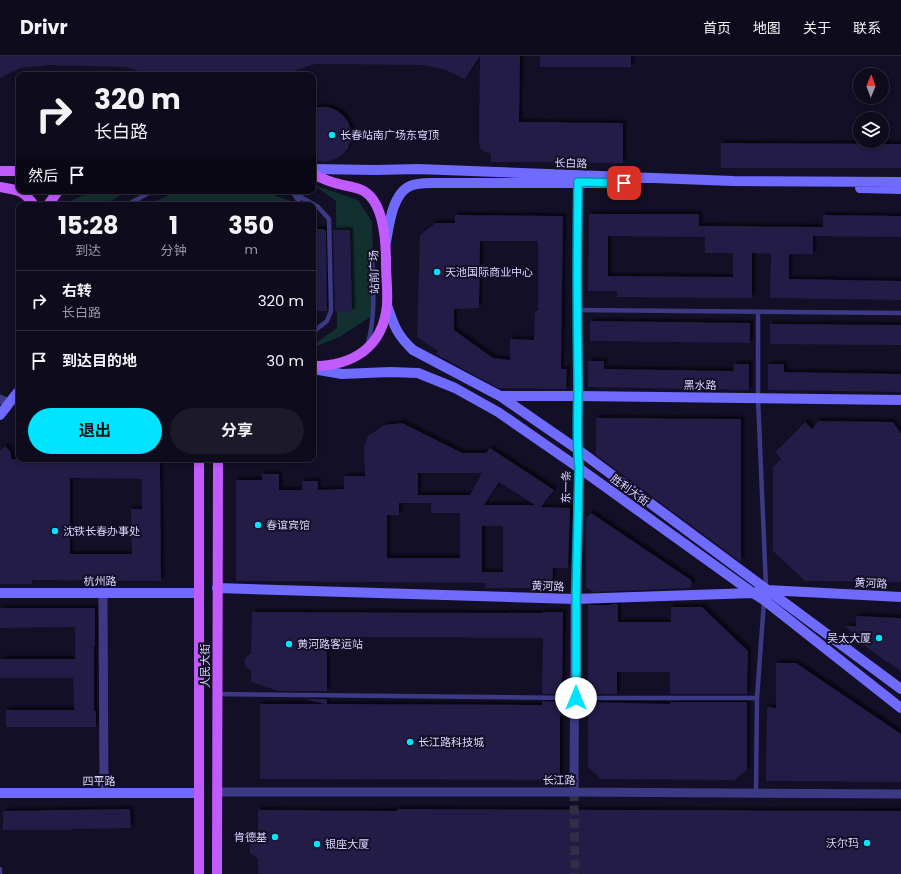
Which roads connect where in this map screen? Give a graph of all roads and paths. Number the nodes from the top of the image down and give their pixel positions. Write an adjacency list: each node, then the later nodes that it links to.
1 (316, 169): 6 (main road, 长白路)
2 (16, 170): 3 (main road)
3 (0, 171)
4 (316, 175): 17 (main road, 站前广场)
5 (578, 182): 8 (main road, 长白路); 17 (main road, 长白路); 20 (street, 东一条)
6 (901, 182)
7 (0, 187): 9 (main road)
8 (901, 189)
9 (16, 190)
10 (25, 194): 13 (main road)
11 (147, 194): 14 (lane)
12 (296, 194): 15 (lane)
13 (32, 202)
14 (132, 202)
15 (311, 202)
16 (316, 205): 23 (lane)
17 (386, 244): 19 (main road, 站前广场)
18 (372, 254): 24 (lane)
19 (387, 305): 24 (main road, 站前广场); 28 (main road, 胜利大街)
20 (576, 310): 21 (lane); 29 (street, 东一条)
21 (758, 312): 22 (lane); 30 (lane)
22 (901, 313)
23 (316, 330)
24 (367, 348): 25 (main road, 站前广场)
25 (316, 368)
26 (316, 369): 37 (main road, 胜利大街)
27 (16, 392): 32 (main road)
28 (500, 396): 29 (main road, 黑水路); 34 (main road, 胜利大街)
29 (578, 396): 30 (main road, 黑水路); 34 (street, 东一条)
30 (758, 398): 31 (main road, 黑水路); 43 (lane)
31 (901, 400)
32 (4, 401): 33 (main road)
33 (0, 415)
34 (577, 449): 37 (street, 东一条); 43 (main road, 胜利大街)
35 (199, 462): 41 (main road, 人民大街)
36 (218, 462): 38 (main road, 人民大街)
37 (579, 468): 42 (main road, 胜利大街); 45 (street, 东一条)
38 (217, 588): 45 (main road, 黄河路); 47 (main road, 人民大街)
39 (0, 593): 40 (main road, 杭州路)
40 (103, 593): 41 (main road, 杭州路); 54 (street)
41 (199, 593): 55 (main road, 人民大街)
42 (753, 593): 43 (main road, 胜利大街); 45 (main road, 黄河路)
43 (765, 595): 44 (main road, 黄河路); 46 (main road, 胜利大街); 49 (lane); 50 (main road, 胜利大街)
44 (901, 597)
45 (576, 599): 48 (street, 东一条)
46 (901, 689)
47 (217, 694): 48 (lane); 51 (main road, 人民大街)
48 (576, 698): 49 (lane); 52 (street, 东一条)
49 (757, 698): 56 (lane)
50 (901, 708)
51 (217, 792): 52 (street, 长江路); 61 (main road, 人民大街)
52 (574, 792): 56 (street, 长江路)
53 (0, 793): 54 (main road, 四平路)
54 (104, 793): 55 (main road, 四平路)
55 (199, 793): 60 (main road, 人民大街)
56 (756, 793): 57 (street, 长江路)
57 (901, 794)
58 (0, 869): 59 (lane)
59 (0, 874)
60 (199, 874)
61 (217, 874)

